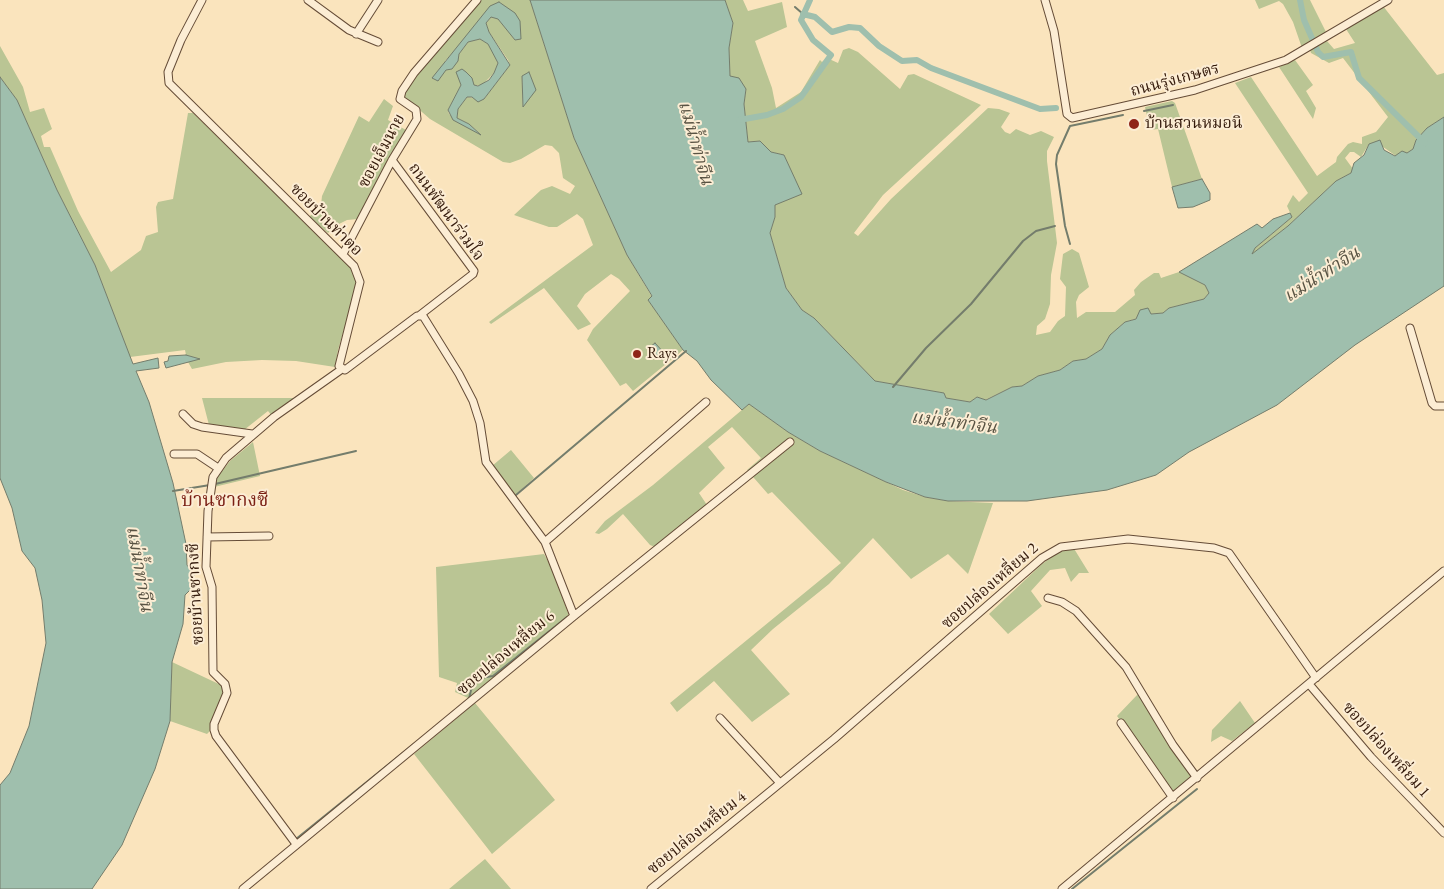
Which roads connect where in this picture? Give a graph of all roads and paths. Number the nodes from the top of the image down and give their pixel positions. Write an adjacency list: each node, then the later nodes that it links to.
1 (202, 0): 10 (street, ซอยบ้านท่าตอ)
2 (308, 0): 7 (street)
3 (378, 0): 7 (street)
4 (478, 0): 9 (street, ซอยเอ็มนาย)
5 (1045, 0): 6 (street, ถนนรุ่งเกษตร)
6 (1388, 0)
7 (356, 34): 8 (street)
8 (378, 42)
9 (392, 160): 10 (street, ซอยเอ็มนาย); 11 (street, ถนนพัฒนาร่วมใจ)
10 (343, 254): 13 (street, ซอยบ้านท่าตอ)
11 (420, 315): 13 (street); 23 (street)
12 (1410, 328): 15 (street)
13 (342, 369): 17 (street, ซอยบ้านซากงซี)
14 (706, 402): 23 (street)
15 (1444, 406)
16 (183, 414): 17 (street)
17 (252, 434): 20 (street, ซอยบ้านซากงซี)
18 (790, 442): 26 (street, ซอยปล่องเหลี่ยม 6)
19 (174, 454): 20 (street)
20 (218, 468): 22 (street, ซอยบ้านซากงซี)
21 (269, 536): 22 (street)
22 (207, 537): 36 (street, ซอยบ้านซากงซี)
23 (545, 542): 26 (street)
24 (1444, 571): 27 (street)
25 (1048, 598): 31 (street)
26 (574, 616): 36 (street, ซอยปล่องเหลี่ยม 6)
27 (1316, 678): 28 (street); 32 (street, ซอยปล่องเหลี่ยม 2)
28 (1309, 684): 31 (street); 35 (street, ซอยปล่องเหลี่ยม 1)
29 (720, 718): 32 (street)
30 (1121, 723): 33 (street)
31 (1197, 778): 33 (street)
32 (780, 783): 34 (street, ซอยปล่องเหลี่ยม 2)
33 (1173, 798): 39 (street)
34 (760, 799): 38 (street, ซอยปล่องเหลี่ยม 4)
35 (1444, 833)
36 (296, 844): 37 (street, ซอยปล่องเหลี่ยม 6)
37 (243, 889)
38 (650, 889)
39 (1062, 889)

